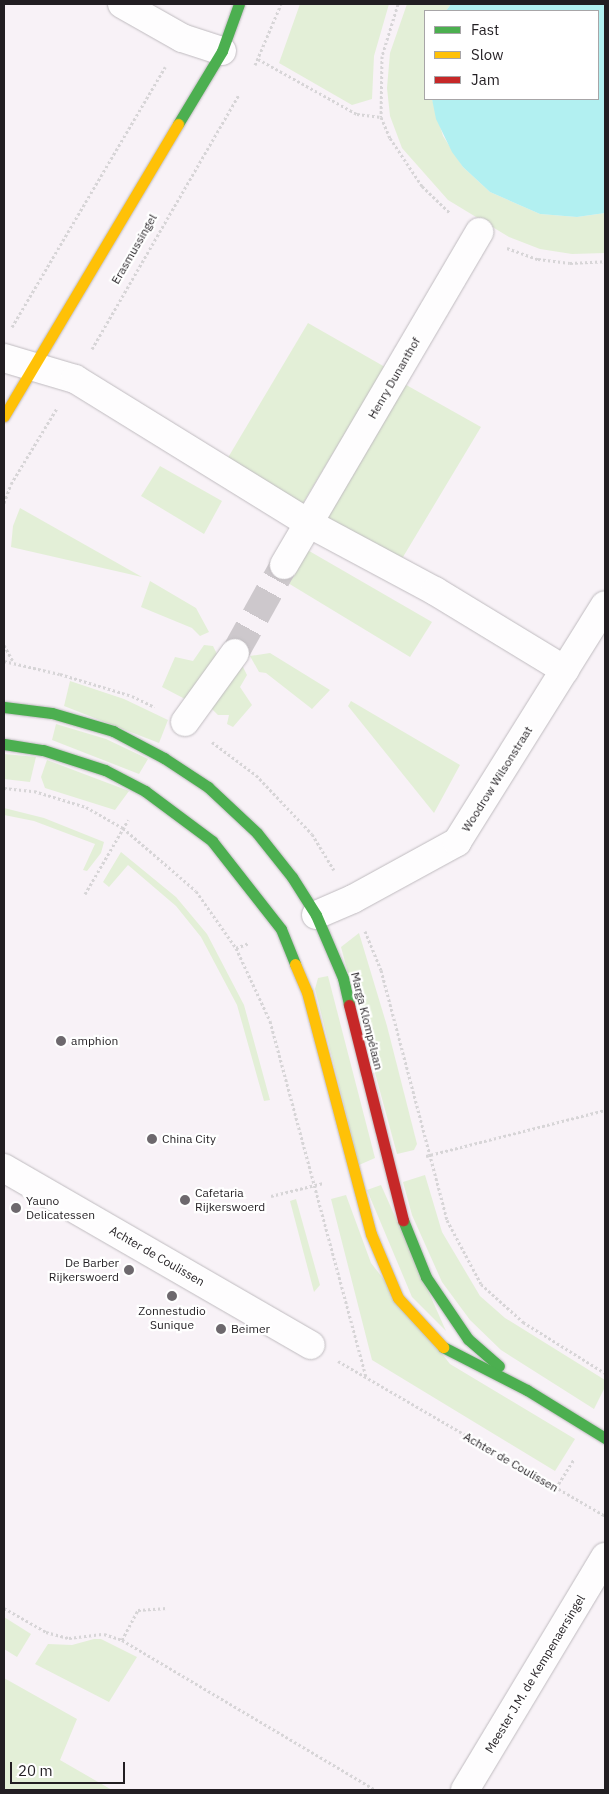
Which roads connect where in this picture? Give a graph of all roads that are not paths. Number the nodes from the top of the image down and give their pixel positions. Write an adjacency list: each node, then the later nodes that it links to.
1 (122, 4): 3 (street)
2 (239, 4): 3 (street, Erasmussingel)
3 (222, 51): 6 (street, Erasmussingel)
4 (479, 232): 8 (street, Henry Dunanthof)
5 (6, 346): 6 (street)
6 (33, 367): 7 (street, Erasmussingel); 8 (street)
7 (4, 416)
8 (310, 524): 9 (street, Henry Dunanthof); 12 (street)
9 (284, 565)
10 (605, 606): 12 (street, Woodrow Wilsonstraat)
11 (235, 653): 14 (street)
12 (565, 670): 16 (street, Woodrow Wilsonstraat)
13 (4, 707): 16 (street, Marga Klompélaan)
14 (185, 722)
15 (4, 744): 19 (street, Marga Klompélaan)
16 (311, 917): 19 (street, Marga Klompélaan)
17 (4, 1168): 18 (street, Achter de Coulissen)
18 (310, 1345)
19 (527, 1390): 20 (street, Marga Klompélaan)
20 (605, 1438)
21 (605, 1557): 22 (street, Meester J.M. de Kempenaersingel)
22 (465, 1790)

